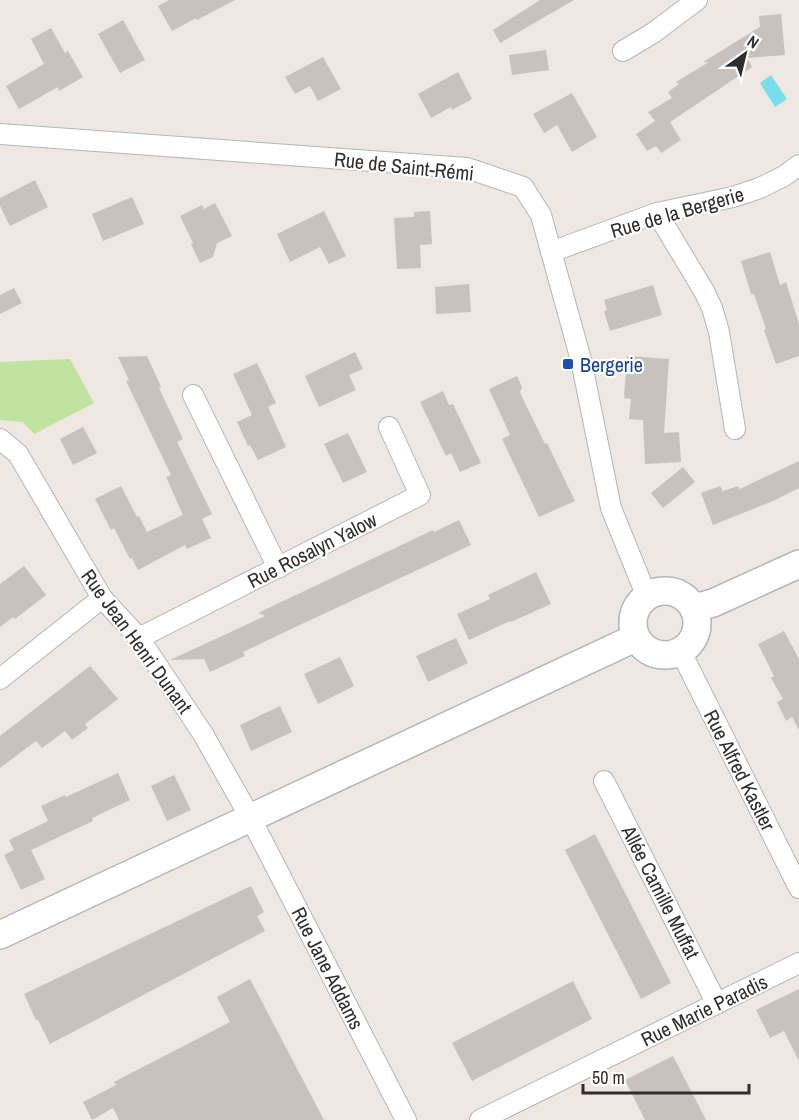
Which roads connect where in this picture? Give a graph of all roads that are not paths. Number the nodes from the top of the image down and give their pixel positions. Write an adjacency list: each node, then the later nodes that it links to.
1 (697, 0): 2 (street)
2 (623, 51)
3 (0, 134): 6 (street, Rue de Saint-Rémi)
4 (799, 165): 5 (street, Rue de la Bergerie)
5 (657, 213): 6 (street, Rue de la Bergerie); 9 (street)
6 (551, 252): 13 (street, Rue de Saint-Rémi)
7 (193, 395): 12 (street)
8 (389, 427): 12 (street, Rue Rosalyn Yalow)
9 (735, 429)
10 (0, 439): 14 (street, Rue Jean Henri Dunant)
11 (799, 564): 15 (street)
12 (278, 568): 16 (street, Rue Rosalyn Yalow)
13 (649, 593): 15 (street); 17 (street)
14 (102, 598): 16 (street, Rue Jean Henri Dunant); 19 (street)
15 (694, 608): 18 (street)
16 (139, 638): 21 (street, Rue Jean Henri Dunant)
17 (635, 638): 18 (street); 21 (street)
18 (681, 652): 22 (street, Rue Alfred Kastler)
19 (0, 679)
20 (604, 781): 25 (street, Allée Camille Muffat)
21 (250, 817): 23 (street); 26 (street, Rue Jane Addams)
22 (799, 888)
23 (0, 935)
24 (799, 963): 25 (street, Rue Marie Paradis)
25 (717, 1004): 27 (street, Rue Marie Paradis)
26 (406, 1120)
27 (480, 1120)

